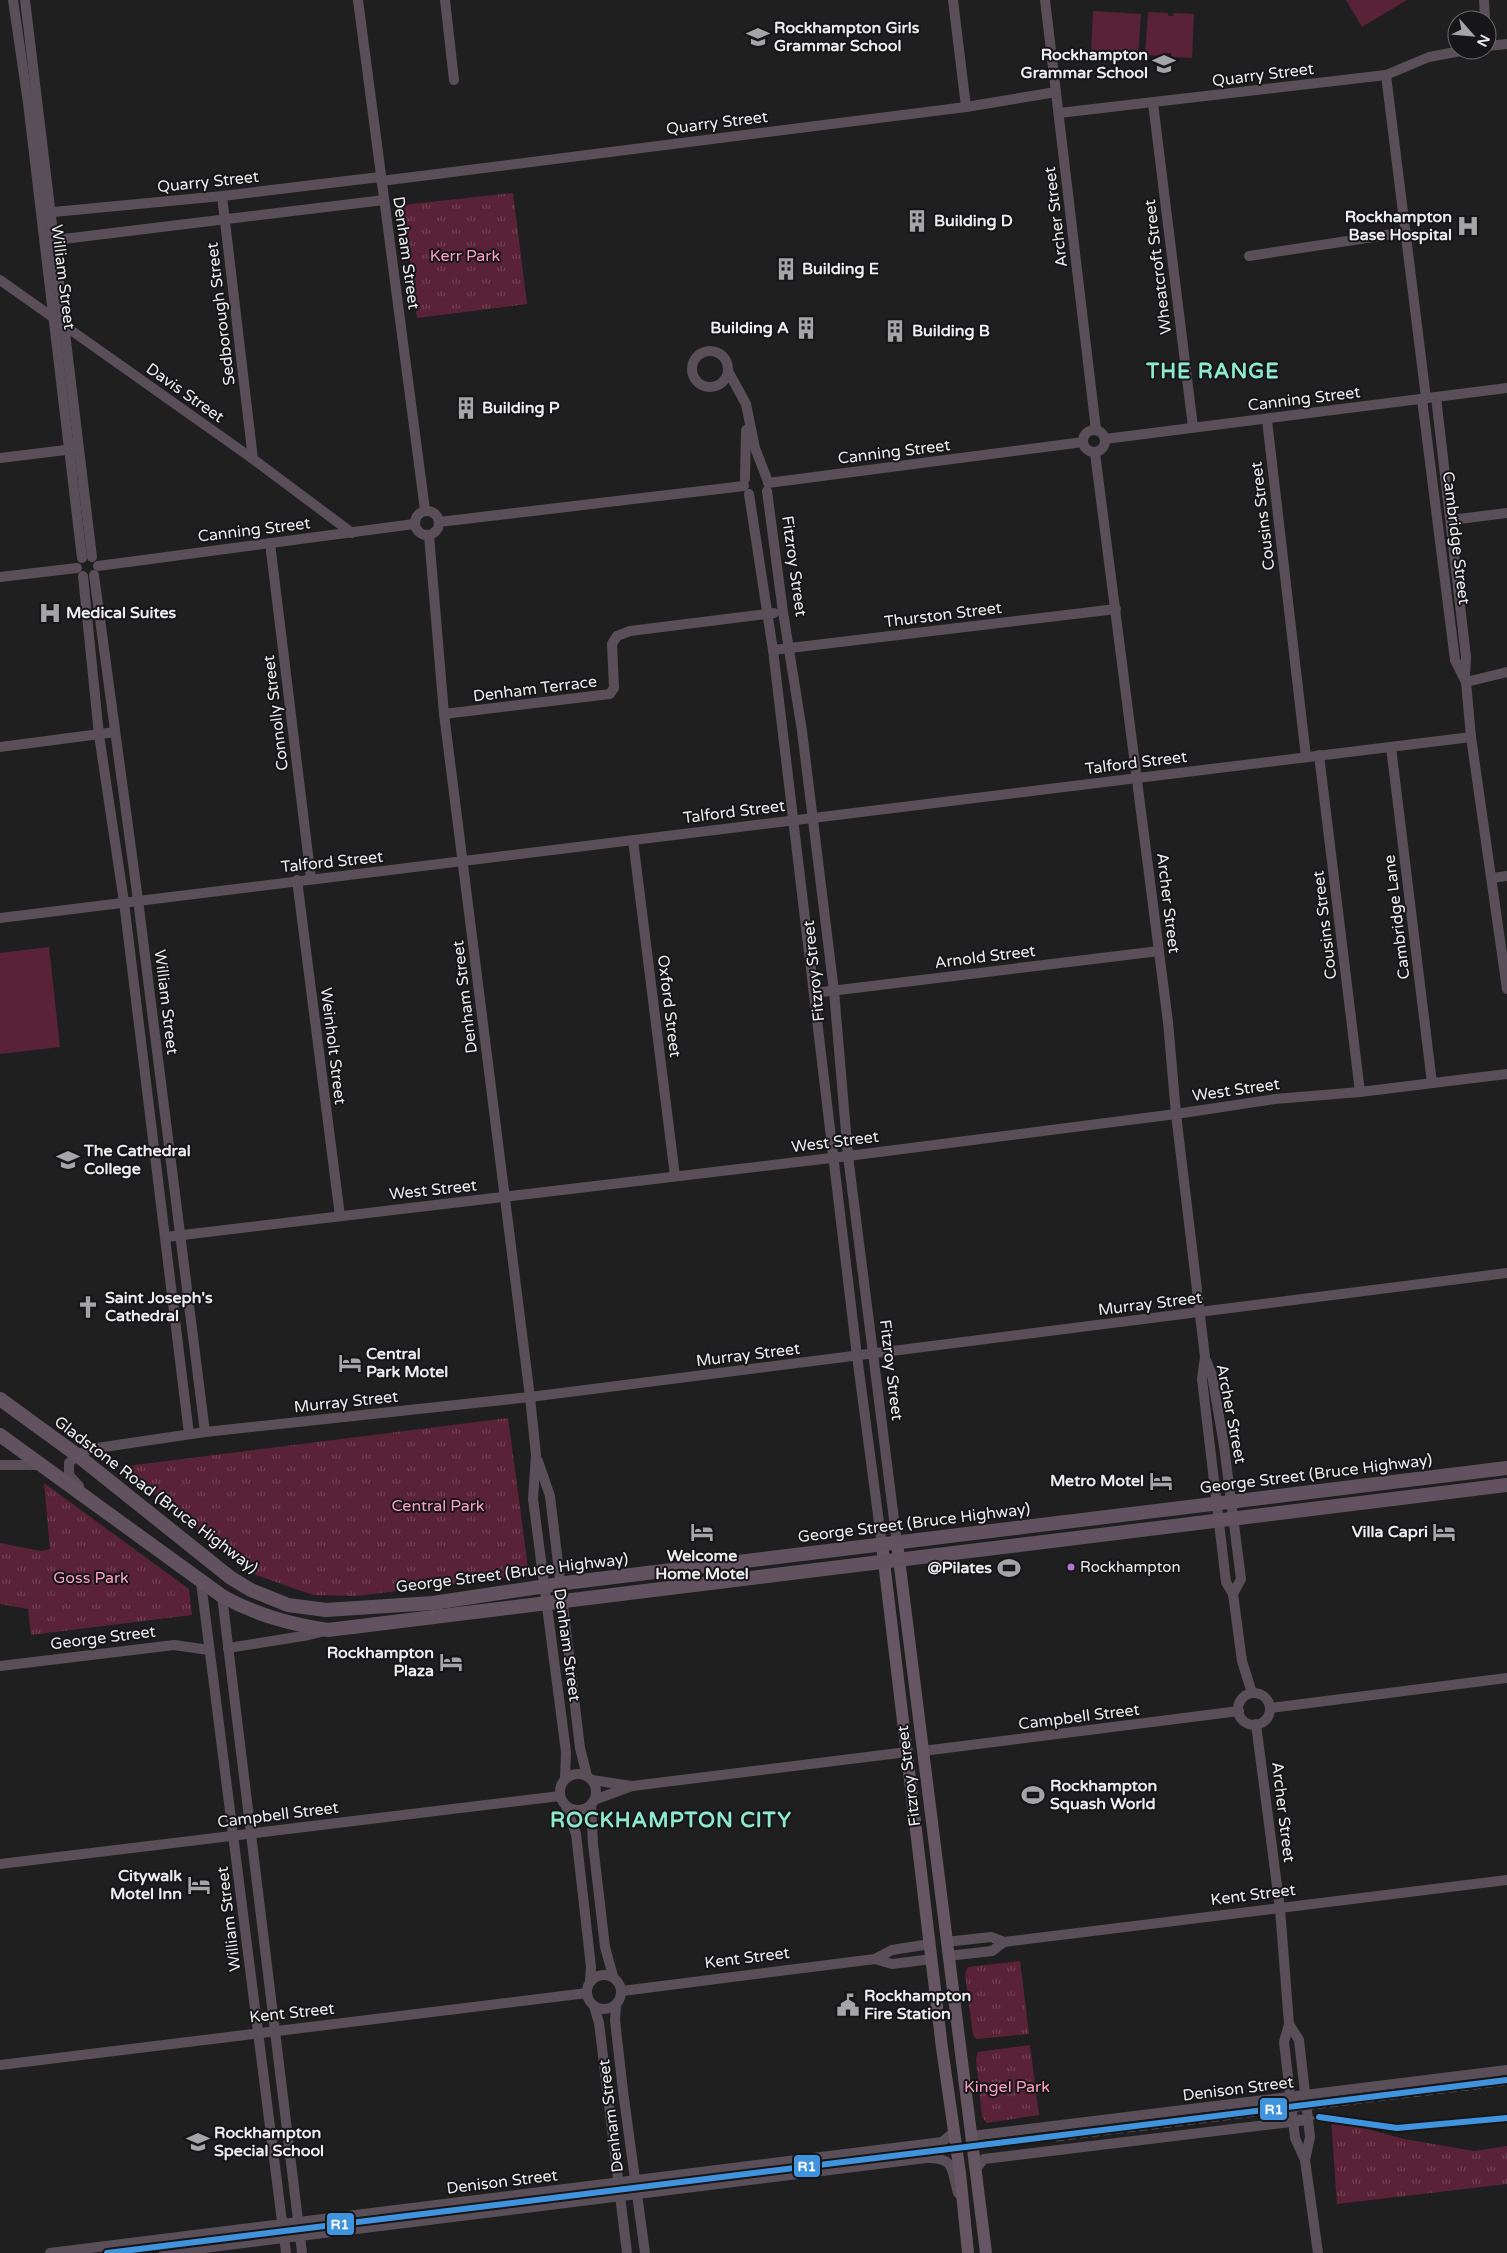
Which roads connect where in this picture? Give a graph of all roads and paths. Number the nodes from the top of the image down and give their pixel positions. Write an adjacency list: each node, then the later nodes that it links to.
1 (13, 0): 17 (street, William Street)
2 (24, 0): 17 (street, William Street)
3 (358, 0): 14 (street, Denham Street)
4 (445, 0): 9 (street)
5 (953, 0): 12 (street)
6 (1045, 0): 10 (street, Archer Street)
7 (1447, 54): 8 (street, Quarry Street)
8 (1386, 75): 11 (street, Quarry Street); 19 (street, Cambridge Street)
9 (454, 80)
10 (1056, 92): 12 (street, Quarry Street); 13 (street, Archer Street)
11 (1153, 103): 13 (street, Quarry Street); 30 (street, Wheatcroft Street)
12 (966, 107): 14 (street, Quarry Street)
13 (1059, 113): 31 (street, Archer Street)
14 (381, 179): 15 (street, Quarry Street); 16 (street, Denham Street)
15 (222, 196): 17 (street, Quarry Street); 18 (street, Sedborough Street)
16 (384, 200): 18 (street); 40 (street, Denham Street)
17 (45, 213): 20 (street, William Street)
18 (225, 218): 20 (street); 37 (street, Sedborough Street)
19 (1406, 232): 21 (street); 28 (street, Cambridge Street)
20 (48, 241): 23 (street, William Street); 24 (street, William Street)
21 (1248, 256)
22 (0, 280): 23 (street, Davis Street)
23 (53, 318): 24 (street, Davis Street); 34 (street, William Street)
24 (64, 327): 34 (street, William Street); 37 (street, Davis Street)
25 (728, 371): 26 (street); 26 (street); 38 (street, Fitzroy Street)
26 (718, 385): 39 (street, Fitzroy Street)
27 (1507, 388): 28 (street, Canning Street)
28 (1428, 398): 29 (street, Canning Street); 42 (street, Cambridge Street); 58 (street, Cambridge Street)
29 (1267, 420): 30 (street, Canning Street); 66 (street, Cousins Street)
30 (1193, 427): 32 (street, Canning Street)
31 (1096, 430): 32 (street); 33 (street)
32 (1105, 439): 35 (street)
33 (1083, 442): 35 (street); 38 (street, Canning Street)
34 (74, 449): 36 (street); 48 (street, William Street)
35 (1096, 452): 52 (street, Archer Street)
36 (0, 458)
37 (253, 459): 45 (street, Davis Street)
38 (767, 484): 39 (street); 39 (street); 49 (street, Fitzroy Street)
39 (746, 487): 43 (street); 50 (street, Fitzroy Street)
40 (425, 510): 43 (street); 44 (street)
41 (1507, 513): 42 (street)
42 (1451, 520): 58 (street, Cambridge Street)
43 (439, 522): 46 (street)
44 (414, 524): 45 (street, Canning Street); 46 (street)
45 (352, 533): 47 (street, Canning Street)
46 (429, 535): 59 (street, Denham Street)
47 (270, 543): 48 (street, Canning Street); 74 (street, Connolly Street)
48 (88, 567): 51 (street, Canning Street); 60 (street, William Street); 61 (street, William Street)
49 (778, 567): 50 (street); 53 (street, Fitzroy Street)
50 (762, 570): 54 (street, Fitzroy Street)
51 (0, 577)
52 (1116, 609): 55 (street, Thurston Street); 67 (street, Archer Street)
53 (783, 612): 54 (street, Denham Terrace); 55 (street, Fitzroy Street)
54 (769, 614): 56 (street, Fitzroy Street); 59 (street, Denham Terrace)
55 (790, 648): 56 (street, Thurston Street); 68 (street, Fitzroy Street)
56 (773, 650): 69 (street, Fitzroy Street)
57 (1507, 672): 58 (street)
58 (1466, 680): 62 (street, Cambridge Street)
59 (444, 714): 71 (street, Denham Street)
60 (115, 732): 61 (street); 76 (street, William Street)
61 (99, 734): 63 (street); 77 (street, William Street)
62 (1471, 737): 64 (street, Talford Street); 73 (street, Cambridge Street)
63 (0, 747)
64 (1391, 747): 65 (street, Talford Street); 84 (street, Cambridge Lane)
65 (1319, 755): 66 (street, Talford Street); 85 (street, Cousins Street)
66 (1306, 757): 67 (street, Talford Street)
67 (1137, 778): 68 (street, Talford Street); 79 (street, Archer Street)
68 (812, 819): 69 (street, Talford Street); 81 (street, Fitzroy Street)
69 (794, 820): 70 (street, Talford Street); 82 (street, Fitzroy Street)
70 (633, 840): 71 (street, Talford Street); 89 (street, Oxford Street)
71 (463, 861): 74 (street, Talford Street); 90 (street, Denham Street)
72 (1507, 876): 73 (street)
73 (1492, 878): 80 (street, Cambridge Street)
74 (311, 879): 75 (street, Talford Street)
75 (297, 880): 76 (street, Talford Street); 91 (street, Weinholt Street)
76 (138, 900): 77 (street, Talford Street); 92 (street, William Street)
77 (124, 902): 78 (street, Talford Street); 93 (street, William Street)
78 (0, 918)
79 (1159, 951): 81 (street, Arnold Street); 86 (street, Archer Street)
80 (1507, 989)
81 (834, 991): 82 (street, Arnold Street); 87 (street, Fitzroy Street)
82 (814, 993): 88 (street, Fitzroy Street)
83 (1507, 1074): 84 (street, West Street)
84 (1432, 1083): 85 (street, West Street)
85 (1360, 1092): 86 (street, West Street)
86 (1176, 1114): 87 (street, West Street); 95 (street, Archer Street)
87 (848, 1156): 88 (street, West Street); 96 (street, Fitzroy Street)
88 (833, 1157): 89 (street, West Street); 97 (street, Fitzroy Street)
89 (675, 1176): 90 (street, West Street)
90 (504, 1198): 91 (street, West Street); 99 (street, Denham Street)
91 (340, 1216): 92 (street, West Street)
92 (180, 1236): 93 (street, West Street); 101 (street, William Street)
93 (166, 1237): 102 (street, William Street)
94 (1507, 1273): 95 (street, Murray Street)
95 (1200, 1313): 96 (street, Murray Street); 98 (street, Archer Street)
96 (873, 1354): 97 (street, Murray Street); 104 (street, Fitzroy Street)
97 (857, 1356): 99 (street, Murray Street); 107 (street, Fitzroy Street)
98 (1205, 1357): 112 (street, Archer Street); 113 (street, Archer Street)
99 (530, 1397): 101 (street, Murray Street); 106 (street, Denham Street)
100 (0, 1399): 105 (highway, Gladstone Road (Bruce Highway))
101 (205, 1432): 102 (street, Murray Street)
102 (189, 1434): 105 (street, Murray Street)
103 (1, 1437): 109 (highway)
104 (885, 1453): 107 (street); 118 (street, Fitzroy Street)
105 (77, 1454): 114 (street); 117 (highway, Gladstone Road (Bruce Highway))
106 (536, 1455): 123 (street, Denham Street); 124 (street, Denham Street)
107 (870, 1456): 119 (street, Fitzroy Street)
108 (0, 1465): 109 (street)
109 (41, 1465): 114 (highway)
110 (1507, 1468): 112 (highway, George Street (Bruce Highway))
111 (1507, 1485): 115 (highway)
112 (1231, 1503): 113 (highway, George Street (Bruce Highway)); 115 (street, Archer Street)
113 (1215, 1505): 116 (street, Archer Street); 118 (highway, George Street (Bruce Highway))
114 (111, 1517): 122 (highway)
115 (1234, 1520): 116 (highway); 125 (street, Archer Street)
116 (1217, 1522): 120 (highway); 125 (street, Archer Street)
117 (164, 1526): 126 (highway); 129 (highway, Gladstone Road (Bruce Highway))
118 (897, 1543): 119 (highway, George Street (Bruce Highway)); 120 (main road, Fitzroy Street)
119 (882, 1545): 121 (main road, Fitzroy Street); 123 (highway, George Street (Bruce Highway))
120 (899, 1561): 121 (highway); 139 (main road, Fitzroy Street)
121 (884, 1563): 127 (highway); 140 (main road, Fitzroy Street)
122 (201, 1582): 126 (highway); 132 (street, William Street)
123 (561, 1584): 124 (highway, George Street (Bruce Highway)); 127 (street, Denham Street)
124 (544, 1587): 128 (street, Denham Street); 129 (highway, George Street (Bruce Highway))
125 (1233, 1594): 135 (street, Archer Street)
126 (222, 1596): 130 (highway); 131 (street, William Street)
127 (564, 1602): 128 (highway); 141 (street, Denham Street)
128 (547, 1604): 130 (highway); 142 (street, Denham Street)
129 (326, 1610)
130 (328, 1630): 131 (street)
131 (228, 1648): 147 (street, William Street)
132 (209, 1650): 133 (street, George Street); 148 (street, William Street)
133 (0, 1666)
134 (1507, 1678): 136 (street)
135 (1252, 1693): 136 (street); 137 (street)
136 (1270, 1708): 138 (street)
137 (1239, 1712): 138 (street); 139 (street, Campbell Street)
138 (1256, 1724): 151 (street, Archer Street)
139 (923, 1751): 140 (main road); 152 (main road, Fitzroy Street)
140 (907, 1752): 143 (street); 154 (main road, Fitzroy Street)
141 (589, 1778): 142 (street); 143 (street); 145 (street)
142 (565, 1780): 144 (street)
143 (632, 1786): 145 (street)
144 (560, 1796): 146 (street); 147 (street, Campbell Street)
145 (593, 1802): 146 (street); 158 (street)
146 (566, 1806): 159 (street)
147 (250, 1834): 148 (street, Campbell Street); 165 (street, William Street)
148 (234, 1836): 149 (street, Campbell Street); 166 (street, William Street)
149 (0, 1864)
150 (1507, 1880): 151 (street, Kent Street)
151 (1280, 1908): 153 (street, Kent Street); 164 (street, Archer Street)
152 (946, 1942): 153 (street, Kent Street); 154 (main road, Kent Street); 155 (main road, Fitzroy Street)
153 (1004, 1942): 155 (street, Kent Street)
154 (930, 1944): 156 (main road, Fitzroy Street); 157 (street, Kent Street)
155 (948, 1956): 156 (main road, Kent Street); 174 (main road, Fitzroy Street)
156 (932, 1958): 157 (street, Kent Street); 173 (main road, Fitzroy Street)
157 (875, 1959): 160 (street, Kent Street)
158 (613, 1976): 159 (street); 160 (street)
159 (590, 1982): 161 (street)
160 (622, 1991): 162 (street)
161 (587, 1993): 163 (street); 165 (street, Kent Street)
162 (616, 2005): 163 (street); 177 (street, Denham Street)
163 (594, 2006): 178 (street, Denham Street)
164 (1289, 2024): 169 (street, Archer Street); 170 (street, Archer Street)
165 (274, 2032): 166 (street, Kent Street); 181 (street, William Street)
166 (258, 2034): 167 (street, Kent Street); 183 (street, William Street)
167 (0, 2065)
168 (1507, 2070): 169 (street, Denison Street)
169 (1305, 2096): 170 (street, Denison Street); 171 (street, Archer Street)
170 (1290, 2098): 172 (street, Archer Street); 174 (street, Denison Street)
171 (1308, 2120): 172 (street); 175 (street, Archer Street)
172 (1293, 2122): 175 (street, Archer Street); 176 (street)
173 (954, 2132): 177 (street, Denison Street); 182 (main road, Fitzroy Street)
174 (972, 2136): 176 (main road, Fitzroy Street)
175 (1305, 2160): 186 (street, Archer Street)
176 (976, 2169): 194 (main road, Fitzroy Street)
177 (634, 2181): 178 (street, Denison Street); 179 (street, Denham Street)
178 (619, 2183): 180 (street, Denham Street); 181 (street, Denison Street)
179 (637, 2194): 180 (street, Denison Street); 182 (street, Denison Street); 192 (street, Denham Street)
180 (620, 2196): 184 (street, Denison Street); 191 (street, Denham Street)
181 (298, 2222): 183 (street, Denison Street); 184 (street, William Street)
182 (966, 2222): 193 (main road, Fitzroy Street)
183 (283, 2224): 185 (street, William Street); 187 (street, Denison Street)
184 (300, 2236): 185 (street, Denison Street); 190 (street, William Street)
185 (284, 2238): 188 (street, Denison Street); 189 (street, William Street)
186 (1317, 2252)
187 (50, 2253)
188 (164, 2253)
189 (286, 2253)
190 (302, 2253)
191 (627, 2253)
192 (644, 2253)
193 (968, 2253)
194 (986, 2253)

